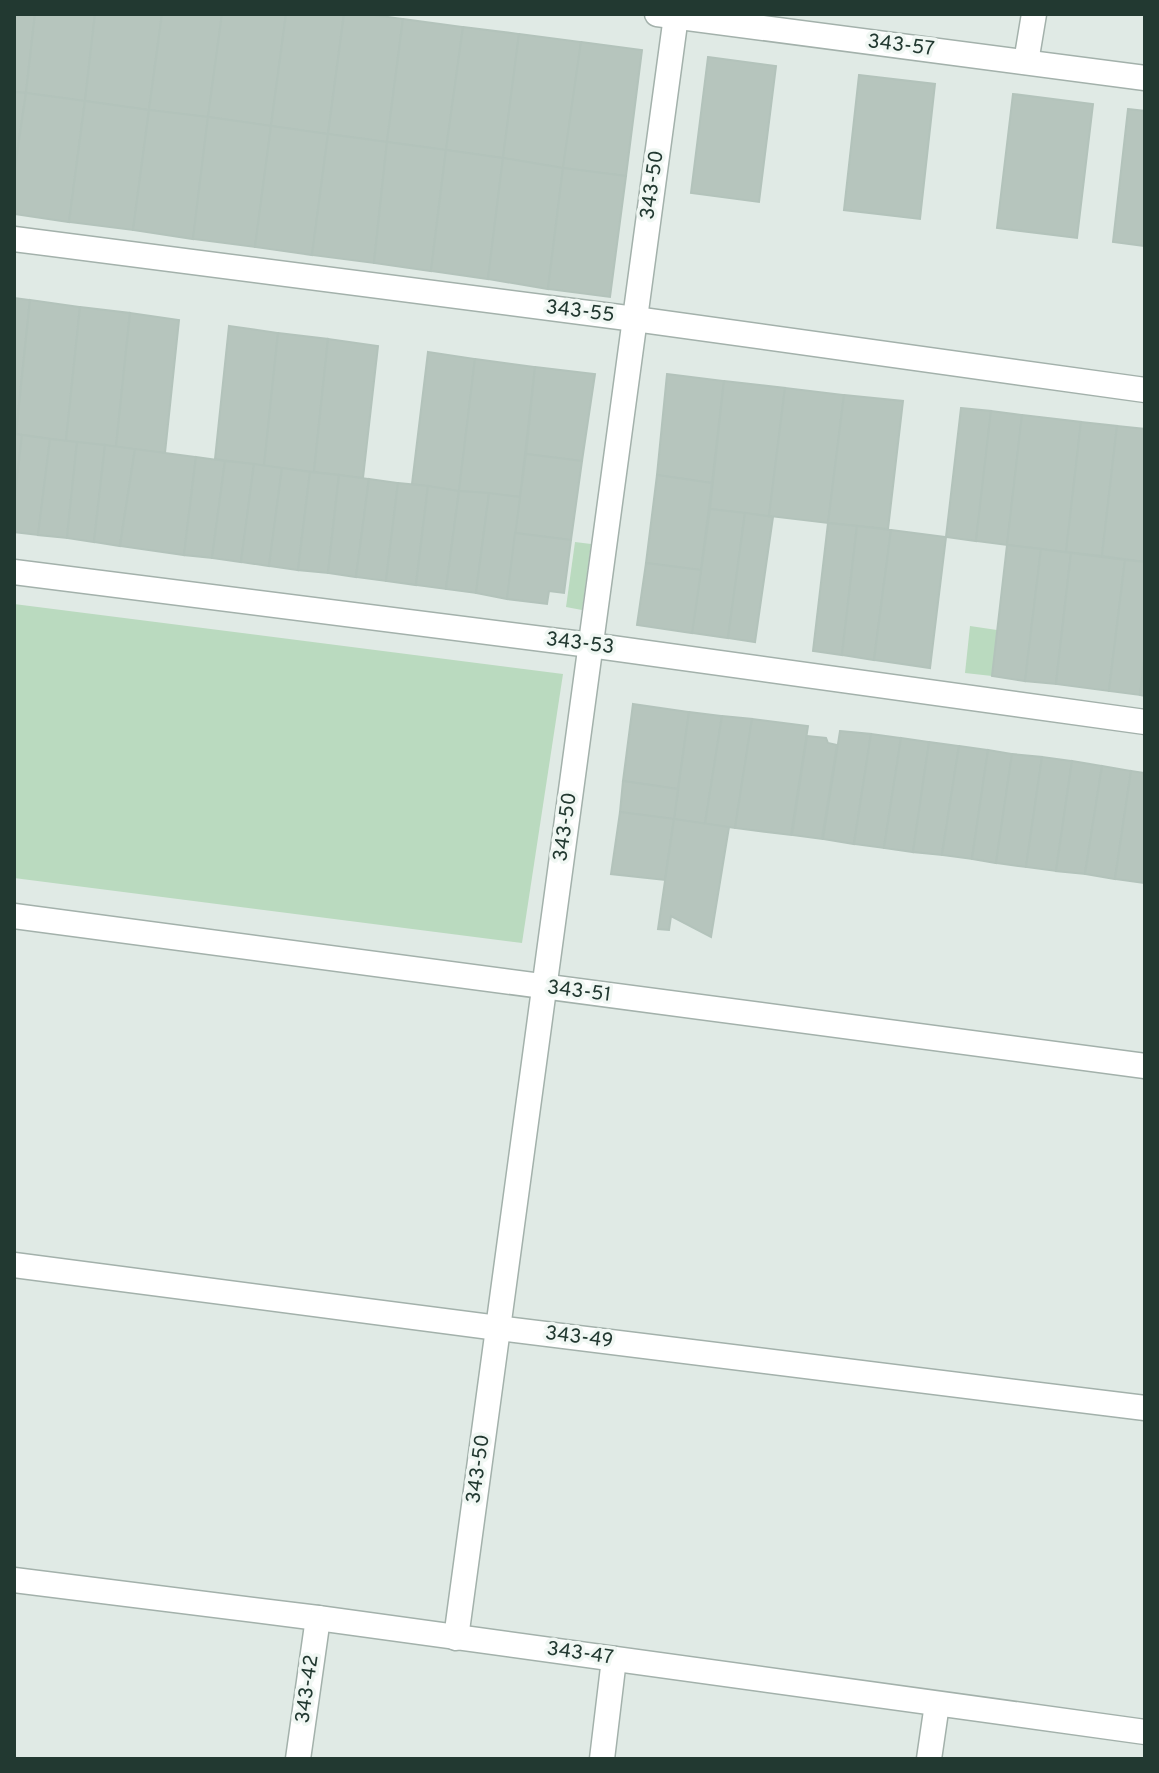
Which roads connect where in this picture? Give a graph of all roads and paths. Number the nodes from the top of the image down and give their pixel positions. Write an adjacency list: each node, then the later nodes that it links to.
1 (1034, 14): 3 (street)
2 (667, 15): 3 (street, 343-57); 6 (street, 343-50)
3 (1026, 62): 4 (street, 343-57)
4 (1145, 78)
5 (14, 239): 6 (street, 343-55)
6 (635, 319): 7 (street, 343-55); 9 (street, 343-50)
7 (1145, 390)
8 (14, 572): 9 (street, 343-53)
9 (590, 645): 10 (street, 343-53); 12 (street, 343-50)
10 (1145, 722)
11 (14, 916): 12 (street, 343-51)
12 (544, 988): 13 (street, 343-51); 15 (street, 343-50)
13 (1145, 1066)
14 (14, 1265): 15 (street, 343-49)
15 (498, 1328): 16 (street, 343-49); 19 (street, 343-50)
16 (1145, 1408)
17 (14, 1580): 18 (street, 343-47)
18 (318, 1618): 19 (street, 343-47); 23 (street, 343-42)
19 (456, 1638): 20 (street, 343-47)
20 (614, 1659): 21 (street, 343-47); 24 (street)
21 (937, 1704): 22 (street, 343-47); 25 (street)
22 (1145, 1732)
23 (298, 1759)
24 (602, 1759)
25 (929, 1759)

